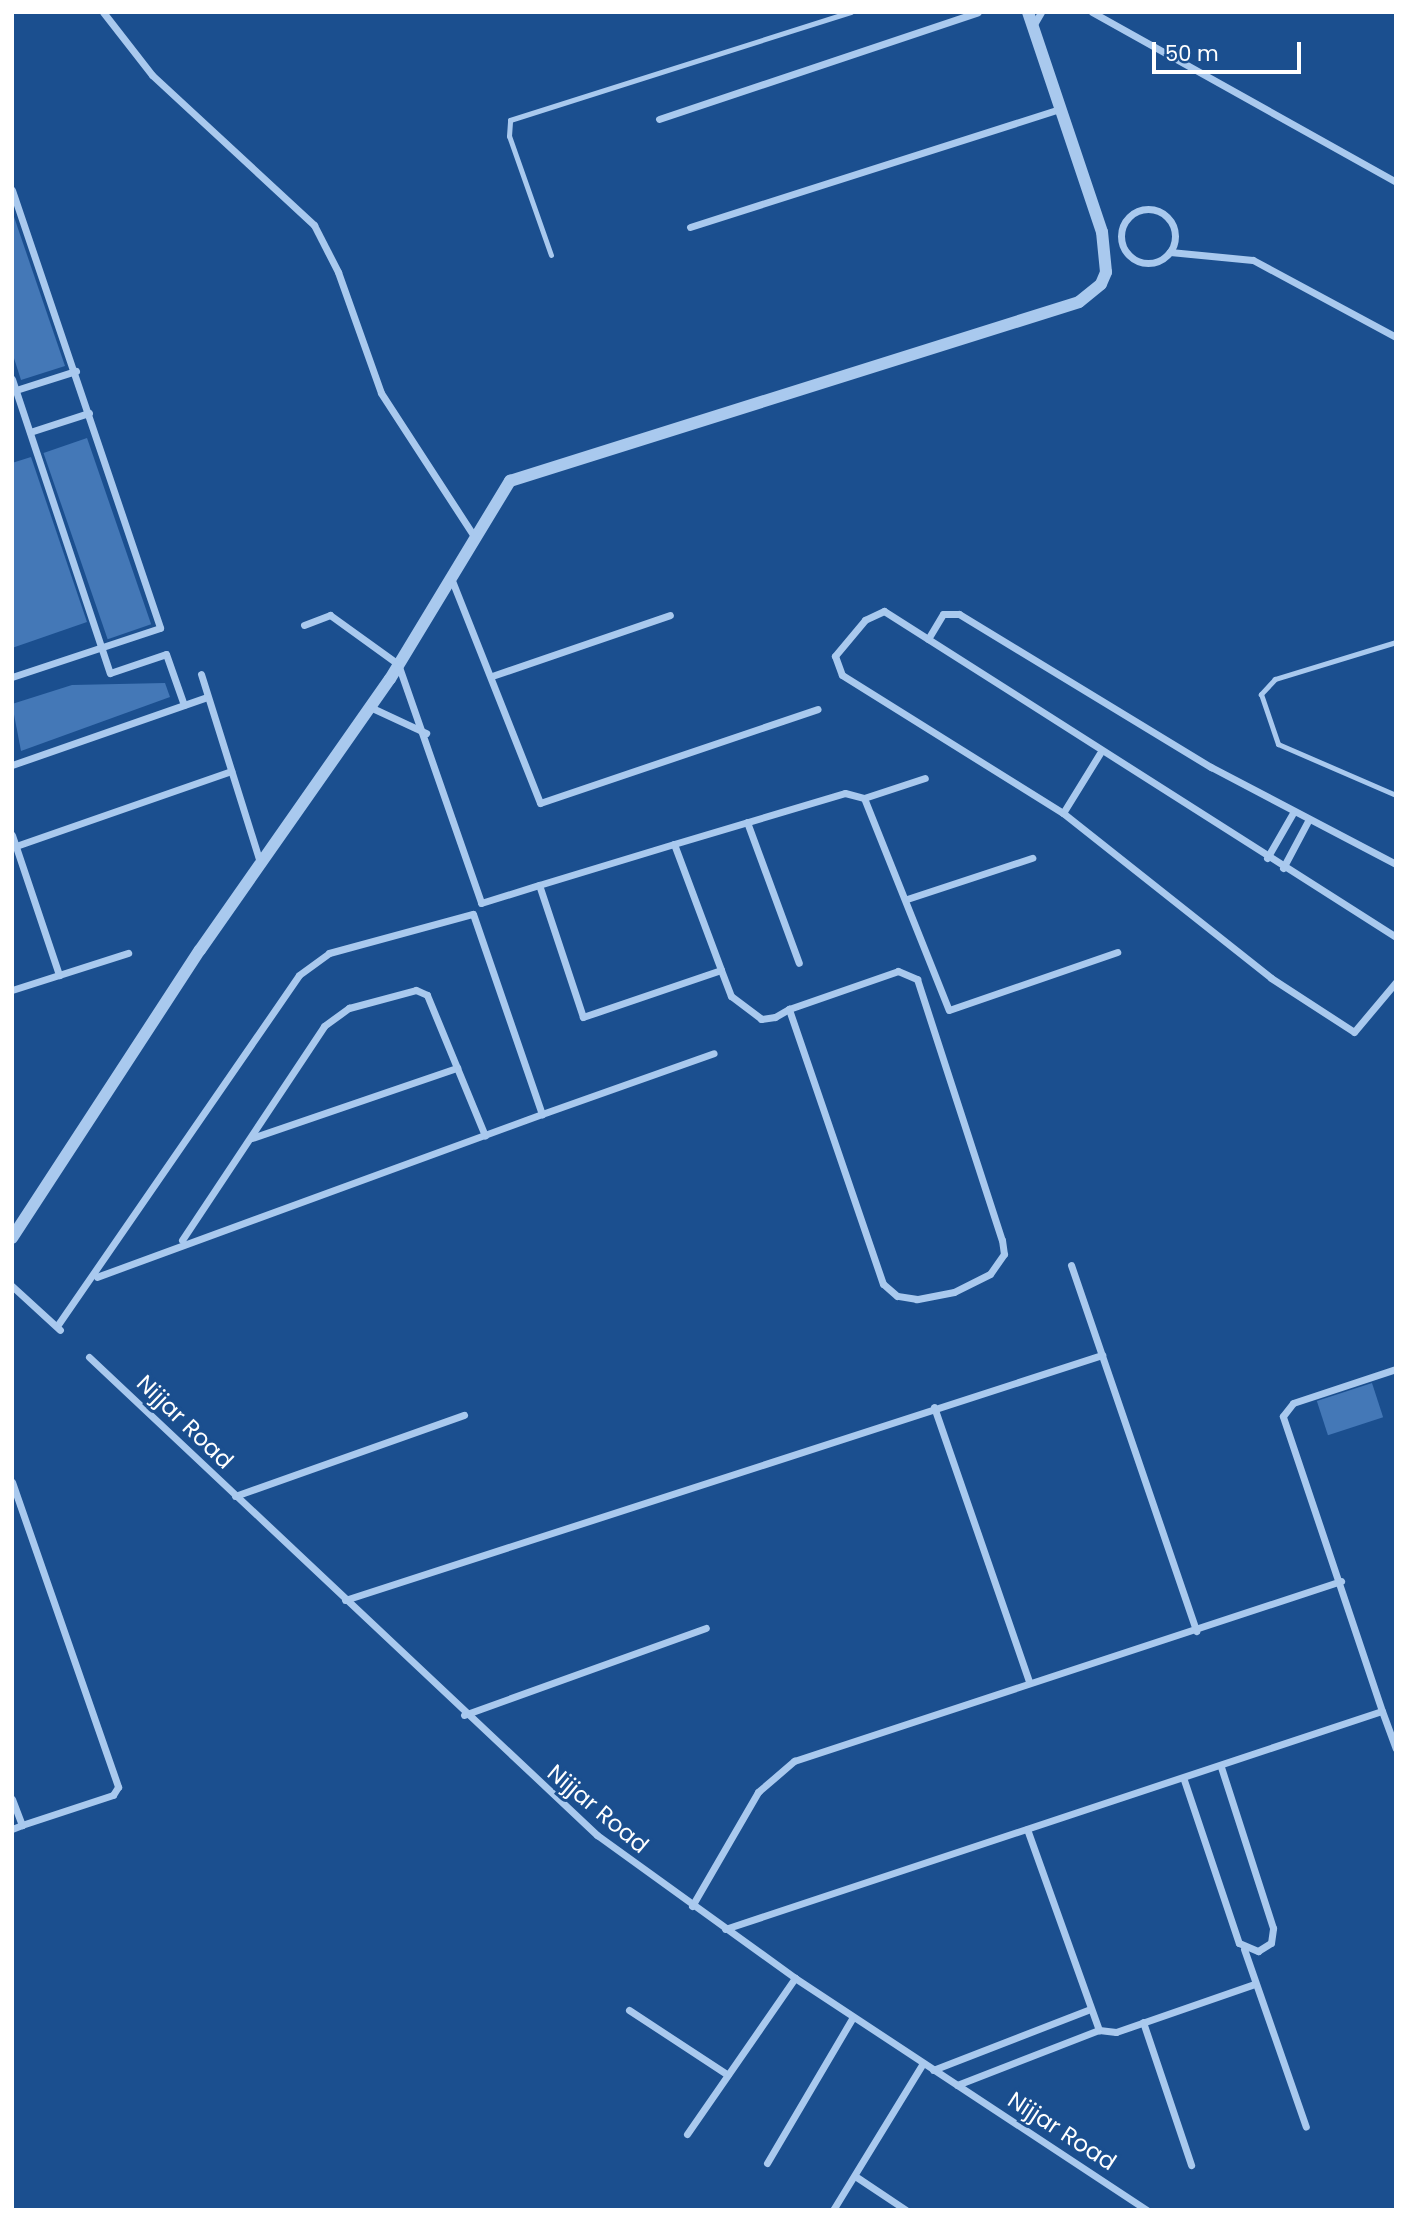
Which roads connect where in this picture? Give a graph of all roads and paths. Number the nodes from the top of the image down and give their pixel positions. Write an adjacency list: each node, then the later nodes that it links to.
1 (103, 12): 23 (street)
2 (851, 12): 16 (lane)
3 (978, 12): 9 (street)
4 (1028, 12): 7 (street)
5 (1041, 12): 7 (street)
6 (1092, 12): 10 (street)
7 (1033, 27): 8 (street)
8 (1060, 109): 12 (street); 14 (street)
9 (660, 119)
10 (1396, 183)
11 (12, 190): 18 (street)
12 (690, 227)
13 (1121, 235): 14 (street); 15 (street); 15 (street)
14 (1104, 239): 23 (street)
15 (1170, 252): 17 (street)
16 (551, 255)
17 (1396, 337)
18 (76, 371): 20 (street); 21 (street)
19 (12, 379): 20 (street)
20 (16, 390): 22 (street)
21 (89, 413): 22 (street); 29 (street)
22 (30, 432): 29 (street)
23 (474, 536): 24 (street)
24 (450, 577): 30 (street); 32 (street)
25 (670, 615): 32 (street)
26 (304, 625): 30 (street)
27 (928, 639): 39 (street); 45 (street); 46 (street)
28 (1396, 642): 43 (lane)
29 (102, 648): 33 (street); 35 (street)
30 (398, 664): 36 (street); 38 (street)
31 (201, 674): 34 (street)
32 (492, 676): 37 (street)
33 (12, 677)
34 (207, 697): 35 (street); 41 (street)
35 (184, 705): 40 (street)
36 (370, 707): 38 (street); 54 (street)
37 (818, 709)
38 (426, 733): 59 (street)
39 (1100, 753): 46 (street); 53 (street)
40 (12, 765)
41 (231, 771): 51 (street); 54 (street)
42 (925, 778): 44 (street)
43 (1396, 796)
44 (864, 798): 48 (street); 60 (street)
45 (1294, 811): 47 (street); 53 (street)
46 (1063, 813): 67 (street)
47 (1309, 819): 55 (street); 57 (street)
48 (747, 822): 50 (street); 64 (street)
49 (12, 835): 51 (street)
50 (674, 844): 59 (street); 65 (street)
51 (16, 846): 56 (street)
52 (1032, 858): 60 (street)
53 (1267, 858): 57 (street)
54 (261, 863): 75 (street)
55 (1396, 864)
56 (23, 865): 58 (street); 66 (street)
57 (1283, 868): 61 (street)
58 (12, 869)
59 (539, 885): 65 (street)
60 (907, 899): 62 (street)
61 (1396, 937)
62 (1116, 952)
63 (128, 953): 66 (street)
64 (799, 963)
65 (721, 970): 69 (street)
66 (59, 975): 68 (street)
67 (1396, 982)
68 (12, 990)
69 (789, 1009): 69 (street)
70 (714, 1054): 72 (street)
71 (457, 1068): 73 (street); 74 (street); 74 (street)
72 (542, 1114): 73 (street); 78 (street)
73 (485, 1136): 76 (street)
74 (251, 1138): 76 (street)
75 (12, 1238)
76 (182, 1241): 78 (street)
77 (1071, 1265): 80 (street)
78 (97, 1277): 79 (street)
79 (12, 1286)
80 (1102, 1355): 83 (street); 90 (street)
81 (89, 1357): 86 (street, Nijjar Road)
82 (1396, 1369): 87 (street)
83 (934, 1408): 88 (street); 91 (street)
84 (464, 1415): 86 (street)
85 (12, 1482): 98 (street)
86 (235, 1496): 88 (street, Nijjar Road)
87 (1341, 1581): 90 (street); 92 (street)
88 (345, 1600): 93 (street, Nijjar Road)
89 (706, 1628): 93 (street)
90 (1196, 1631): 91 (street)
91 (1029, 1681): 101 (street)
92 (1382, 1711): 94 (street); 95 (street)
93 (464, 1714): 101 (street, Nijjar Road)
94 (1396, 1749)
95 (1221, 1767): 96 (street); 103 (street)
96 (1184, 1780): 100 (street); 103 (street)
97 (12, 1799): 98 (street)
98 (22, 1825): 99 (street)
99 (12, 1829)
100 (1027, 1829): 102 (street); 107 (street)
101 (692, 1906): 102 (street, Nijjar Road)
102 (725, 1929): 104 (street, Nijjar Road)
103 (1244, 1949): 105 (street)
104 (795, 1978): 108 (street, Nijjar Road); 113 (street)
105 (1255, 1984): 109 (street); 115 (street)
106 (629, 2010): 113 (street)
107 (1088, 2010): 110 (street); 112 (street)
108 (853, 2017): 111 (street, Nijjar Road); 117 (street)
109 (1143, 2022): 110 (street); 118 (street)
110 (1099, 2031): 114 (street)
111 (923, 2063): 112 (street, Nijjar Road); 119 (street)
112 (933, 2070): 114 (street, Nijjar Road)
113 (728, 2075): 116 (street)
114 (957, 2085): 122 (street, Nijjar Road)
115 (1306, 2127)
116 (687, 2133)
117 (767, 2163)
118 (1191, 2165)
119 (855, 2176): 120 (street); 121 (street)
120 (833, 2210)
121 (906, 2210)
122 (1147, 2210)

